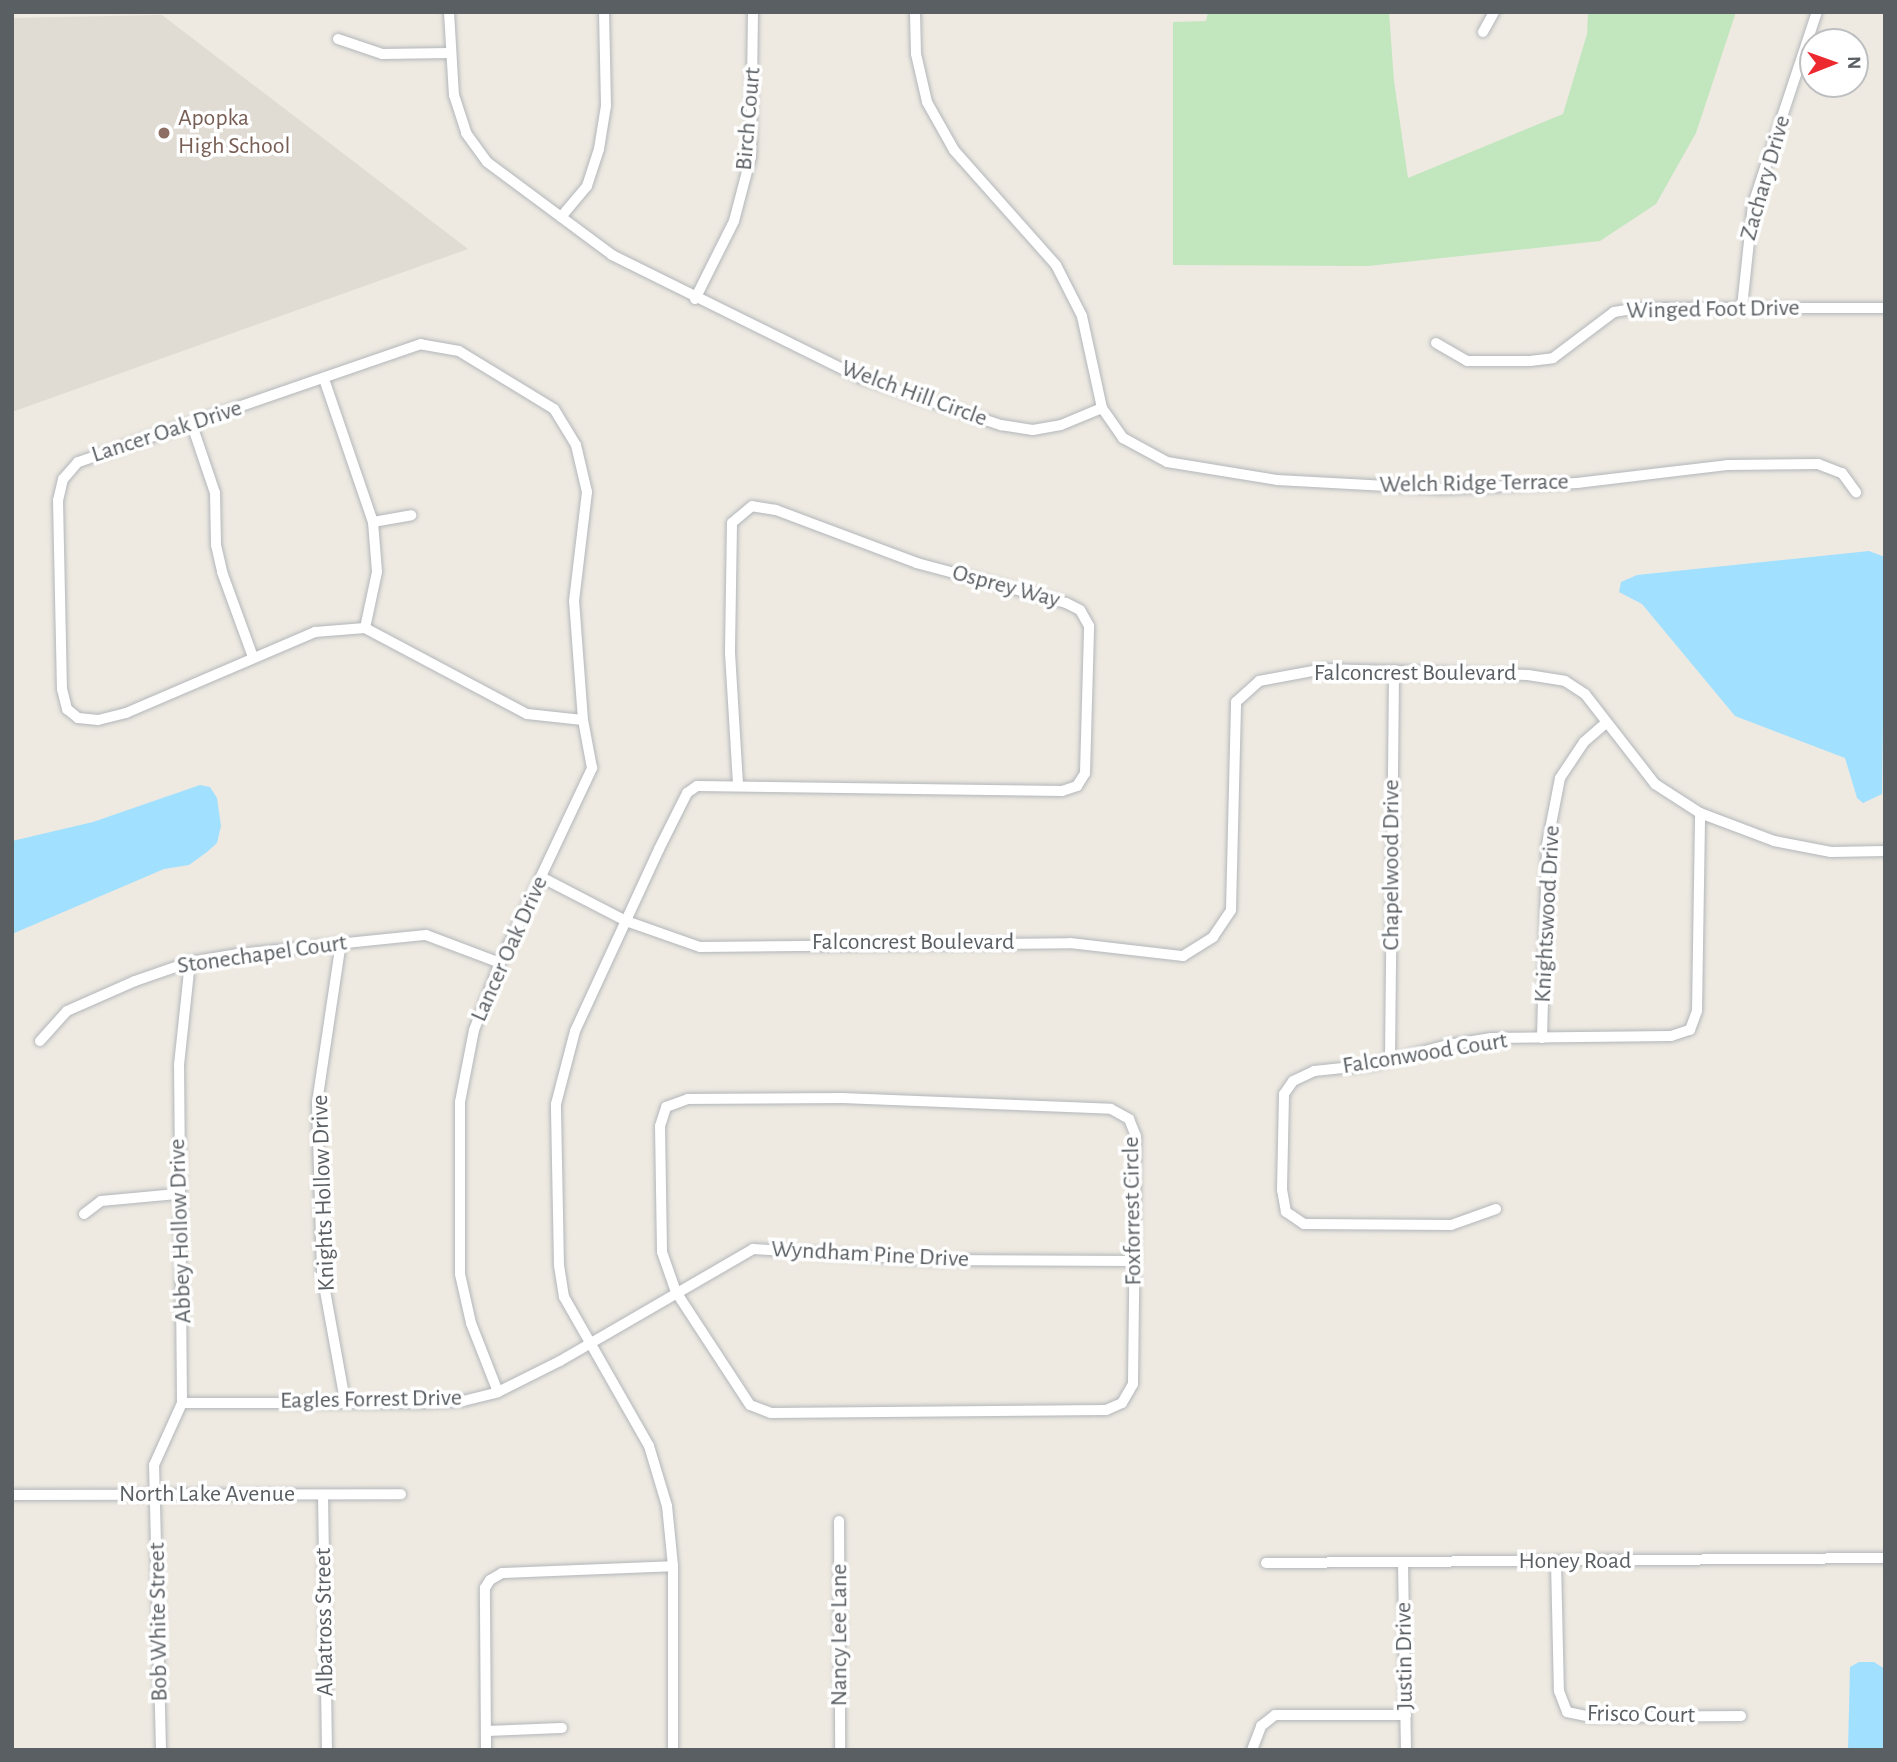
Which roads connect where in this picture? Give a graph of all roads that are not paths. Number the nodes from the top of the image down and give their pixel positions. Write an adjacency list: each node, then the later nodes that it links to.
1 (449, 12): 9 (street, Welch Hill Circle)
2 (604, 12): 10 (street)
3 (754, 12): 11 (street, Birch Court)
4 (915, 12): 16 (street)
5 (1494, 12): 7 (street)
6 (1817, 12): 12 (street, Zachary Drive)
7 (1483, 32)
8 (338, 39): 9 (street)
9 (449, 53): 10 (street, Welch Hill Circle)
10 (561, 217): 11 (street, Welch Hill Circle)
11 (695, 299): 16 (street, Welch Hill Circle)
12 (1742, 307): 13 (street, Winged Foot Drive); 14 (street, Winged Foot Drive)
13 (1885, 308)
14 (1436, 343)
15 (324, 379): 17 (street, Lancer Oak Drive); 20 (street); 24 (street, Lancer Oak Drive)
16 (1102, 408): 18 (street, Welch Ridge Terrace)
17 (192, 425): 22 (street); 22 (street, Lancer Oak Drive)
18 (1856, 492)
19 (411, 515): 20 (street)
20 (373, 522): 21 (street)
21 (365, 628): 22 (street, Lancer Oak Drive); 24 (street)
22 (253, 657)
23 (1394, 670): 25 (street, Falconcrest Boulevard); 30 (street, Falconcrest Boulevard); 36 (street, Chapelwood Drive)
24 (583, 720): 29 (street, Lancer Oak Drive)
25 (1605, 724): 27 (street, Falconcrest Boulevard); 34 (street, Knightswood Drive)
26 (738, 785): 26 (street, Osprey Way); 30 (street, Osprey Way)
27 (1700, 813): 28 (street, Falconcrest Boulevard); 34 (street, Falconwood Court)
28 (1885, 851)
29 (541, 877): 30 (street, Falconcrest Boulevard); 33 (street, Lancer Oak Drive)
30 (626, 921): 42 (street)
31 (341, 942): 32 (street, Stonechapel Court); 33 (street, Stonechapel Court); 44 (street, Knights Hollow Drive)
32 (190, 962): 35 (street, Stonechapel Court); 37 (street, Abbey Hollow Drive)
33 (500, 963): 43 (street, Lancer Oak Drive)
34 (1542, 1038): 36 (street, Falconwood Court)
35 (40, 1041)
36 (1391, 1059): 38 (street, Falconwood Court)
37 (177, 1194): 39 (street); 45 (street, Abbey Hollow Drive)
38 (1496, 1209)
39 (84, 1214)
40 (1134, 1261): 41 (street, Wyndham Pine Drive); 41 (street, Foxforrest Circle); 41 (street, Foxforrest Circle)
41 (676, 1292): 42 (street, Wyndham Pine Drive)
42 (589, 1343): 43 (street, Eagles Forrest Drive); 55 (street)
43 (498, 1392): 44 (street, Eagles Forrest Drive)
44 (345, 1401): 45 (street, Eagles Forrest Drive)
45 (182, 1403): 49 (street, Abbey Hollow Drive)
46 (323, 1494): 47 (street, North Lake Avenue); 49 (street, North Lake Avenue); 61 (street, Albatross Street)
47 (401, 1494)
48 (12, 1495): 49 (street, North Lake Avenue)
49 (156, 1495): 60 (street, Bob White Street)
50 (839, 1521): 64 (street, Nancy Lee Lane)
51 (1885, 1558): 53 (street, Honey Road)
52 (1403, 1562): 53 (street, Honey Road); 54 (street, Honey Road); 56 (street, Justin Drive)
53 (1556, 1562): 57 (street, Frisco Court)
54 (1266, 1563)
55 (673, 1566): 59 (street); 63 (street)
56 (1406, 1715): 65 (street); 66 (street, Justin Drive)
57 (1741, 1716)
58 (562, 1728): 59 (street)
59 (486, 1731): 62 (street)
60 (161, 1750)
61 (327, 1750)
62 (486, 1750)
63 (673, 1750)
64 (840, 1750)
65 (1252, 1750)
66 (1406, 1750)

